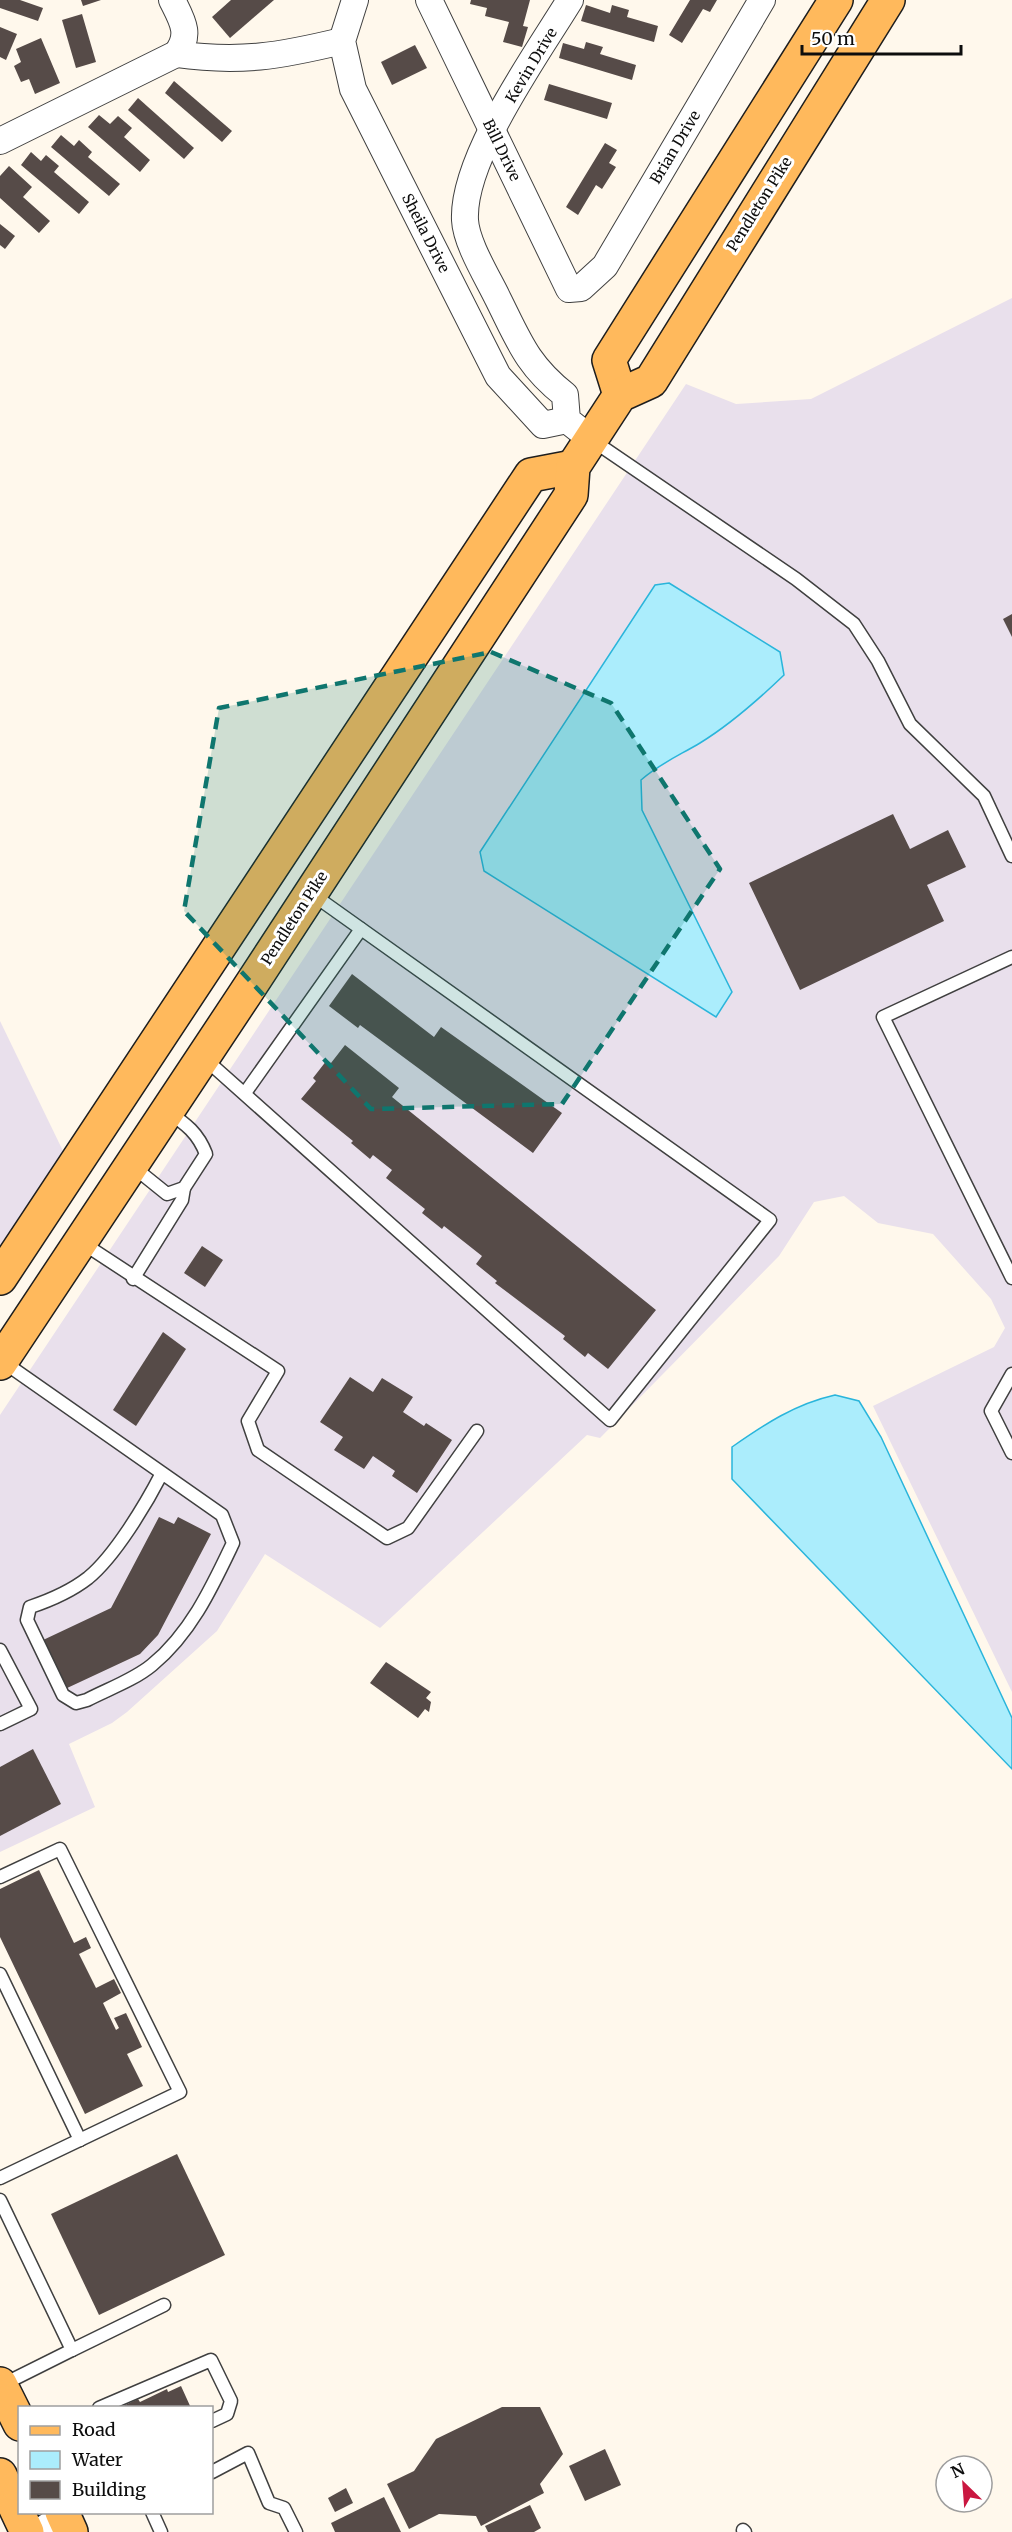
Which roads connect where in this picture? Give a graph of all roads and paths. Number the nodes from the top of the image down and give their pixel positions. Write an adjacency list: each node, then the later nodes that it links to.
1 (172, 0): 9 (street)
2 (355, 0): 8 (street)
3 (429, 0): 10 (street, Bill Drive)
4 (570, 0): 10 (street, Kevin Drive)
5 (762, 0): 12 (street, Brian Drive)
6 (836, 0): 13 (main road)
7 (888, 0): 13 (main road, Pendleton Pike)
8 (342, 41): 9 (street); 14 (street, Sheila Drive)
9 (176, 54): 11 (street)
10 (492, 130): 12 (street, Bill Drive); 14 (street)
11 (0, 141)
12 (581, 288)
13 (620, 395): 14 (main road, Pendleton Pike)
14 (579, 429): 15 (main road, Pendleton Pike); 16 (lane)
15 (573, 467): 17 (main road, Pendleton Pike); 26 (main road)
16 (1012, 856)
17 (310, 893): 18 (lane); 20 (main road, Pendleton Pike)
18 (361, 929): 21 (lane); 21 (lane)
19 (1012, 957): 27 (lane)
20 (203, 1057): 21 (lane); 22 (main road, Pendleton Pike)
21 (245, 1093)
22 (166, 1110): 23 (main road, Pendleton Pike); 24 (lane)
23 (130, 1165): 24 (lane); 25 (main road, Pendleton Pike)
24 (184, 1188): 28 (lane)
25 (80, 1242): 28 (lane); 29 (main road, Pendleton Pike)
26 (4, 1263)
27 (1012, 1278)
28 (133, 1279): 31 (lane)
29 (1, 1362): 33 (lane)
30 (1012, 1374): 32 (lane)
31 (477, 1431)
32 (1012, 1453)
33 (162, 1473): 33 (lane)
34 (0, 1650): 35 (lane)
35 (0, 1724)
36 (0, 1877): 38 (lane)
37 (0, 1974): 38 (lane)
38 (80, 2140): 39 (lane)
39 (0, 2178)
40 (0, 2200): 42 (lane)
41 (164, 2305): 42 (lane)
42 (72, 2350): 43 (lane)
43 (1, 2385): 45 (main road)
44 (104, 2406): 46 (lane)
45 (18, 2420)
46 (213, 2421)
47 (213, 2471): 54 (lane)
48 (0, 2475): 49 (main road)
49 (18, 2513)
50 (18, 2514): 52 (main road)
51 (153, 2514): 53 (lane)
52 (27, 2532)
53 (161, 2532)
54 (296, 2532)

